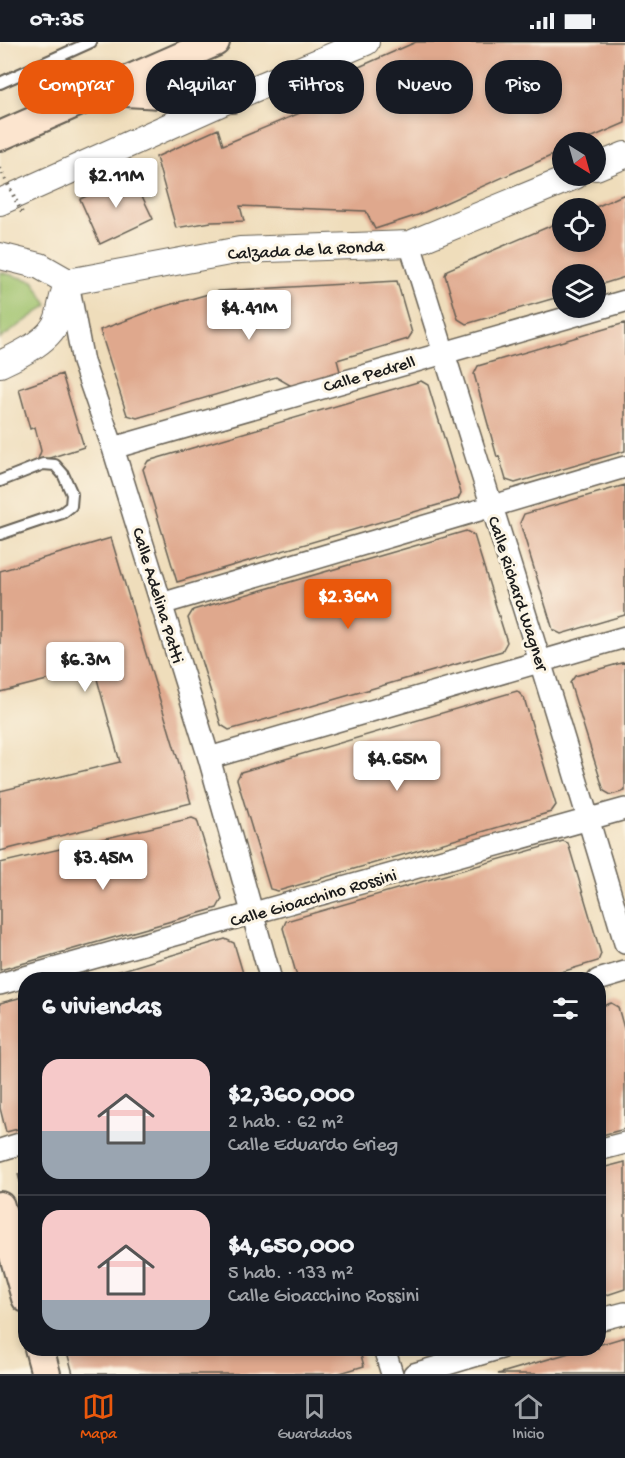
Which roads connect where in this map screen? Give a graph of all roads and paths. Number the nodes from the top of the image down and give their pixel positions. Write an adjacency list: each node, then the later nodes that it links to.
1 (91, 42): 4 (lane)
2 (215, 42): 6 (main road)
3 (366, 42): 8 (street)
4 (51, 60)
5 (18, 75): 7 (lane)
6 (134, 77)
7 (0, 83)
8 (256, 88)
9 (48, 114): 11 (main road)
10 (196, 114): 16 (street)
11 (0, 136)
12 (625, 155): 13 (street)
13 (606, 163)
14 (0, 168): 17 (path, bridge)
15 (552, 185): 18 (street, Calzada de la Ronda)
16 (0, 201)
17 (22, 215)
18 (410, 244): 20 (street, Calzada de la Ronda); 22 (street, Calle Richard Wagner)
19 (0, 256): 20 (street)
20 (68, 282): 23 (street); 24 (street, Calle Adelina Patti)
21 (625, 301): 22 (street, Calle Pedrell)
22 (443, 351): 24 (street, Calle Pedrell); 27 (street, Calle Richard Wagner)
23 (0, 364)
24 (113, 448): 29 (street, Calle Adelina Patti)
25 (625, 467): 27 (street)
26 (0, 481): 28 (lane)
27 (490, 506): 29 (street); 31 (street, Calle Richard Wagner)
28 (0, 534)
29 (161, 604): 32 (street, Calle Adelina Patti)
30 (625, 636): 31 (street)
31 (541, 661): 32 (street); 34 (street, Calle Richard Wagner)
32 (209, 759): 35 (street, Calle Adelina Patti)
33 (625, 808): 34 (street, Calle Gioacchino Rossini)
34 (589, 819): 35 (street, Calle Gioacchino Rossini); 36 (street, Calle Richard Wagner)
35 (251, 914): 37 (street, Calle Gioacchino Rossini); 38 (street, Calle Adelina Patti)
36 (625, 943)
37 (43, 972)
38 (269, 972)
39 (625, 972): 40 (street)
40 (606, 978)
41 (18, 979): 42 (street, Calle Gioacchino Rossini)
42 (0, 984)
43 (625, 1143): 45 (street)
44 (18, 1144): 46 (street)
45 (606, 1148)
46 (0, 1150)
47 (0, 1206): 48 (main road)
48 (18, 1270)
49 (625, 1312): 50 (street)
50 (606, 1318)
51 (41, 1356): 54 (main road)
52 (386, 1356): 55 (street)
53 (474, 1356): 56 (street)
54 (46, 1374)
55 (392, 1374)
56 (414, 1374)

